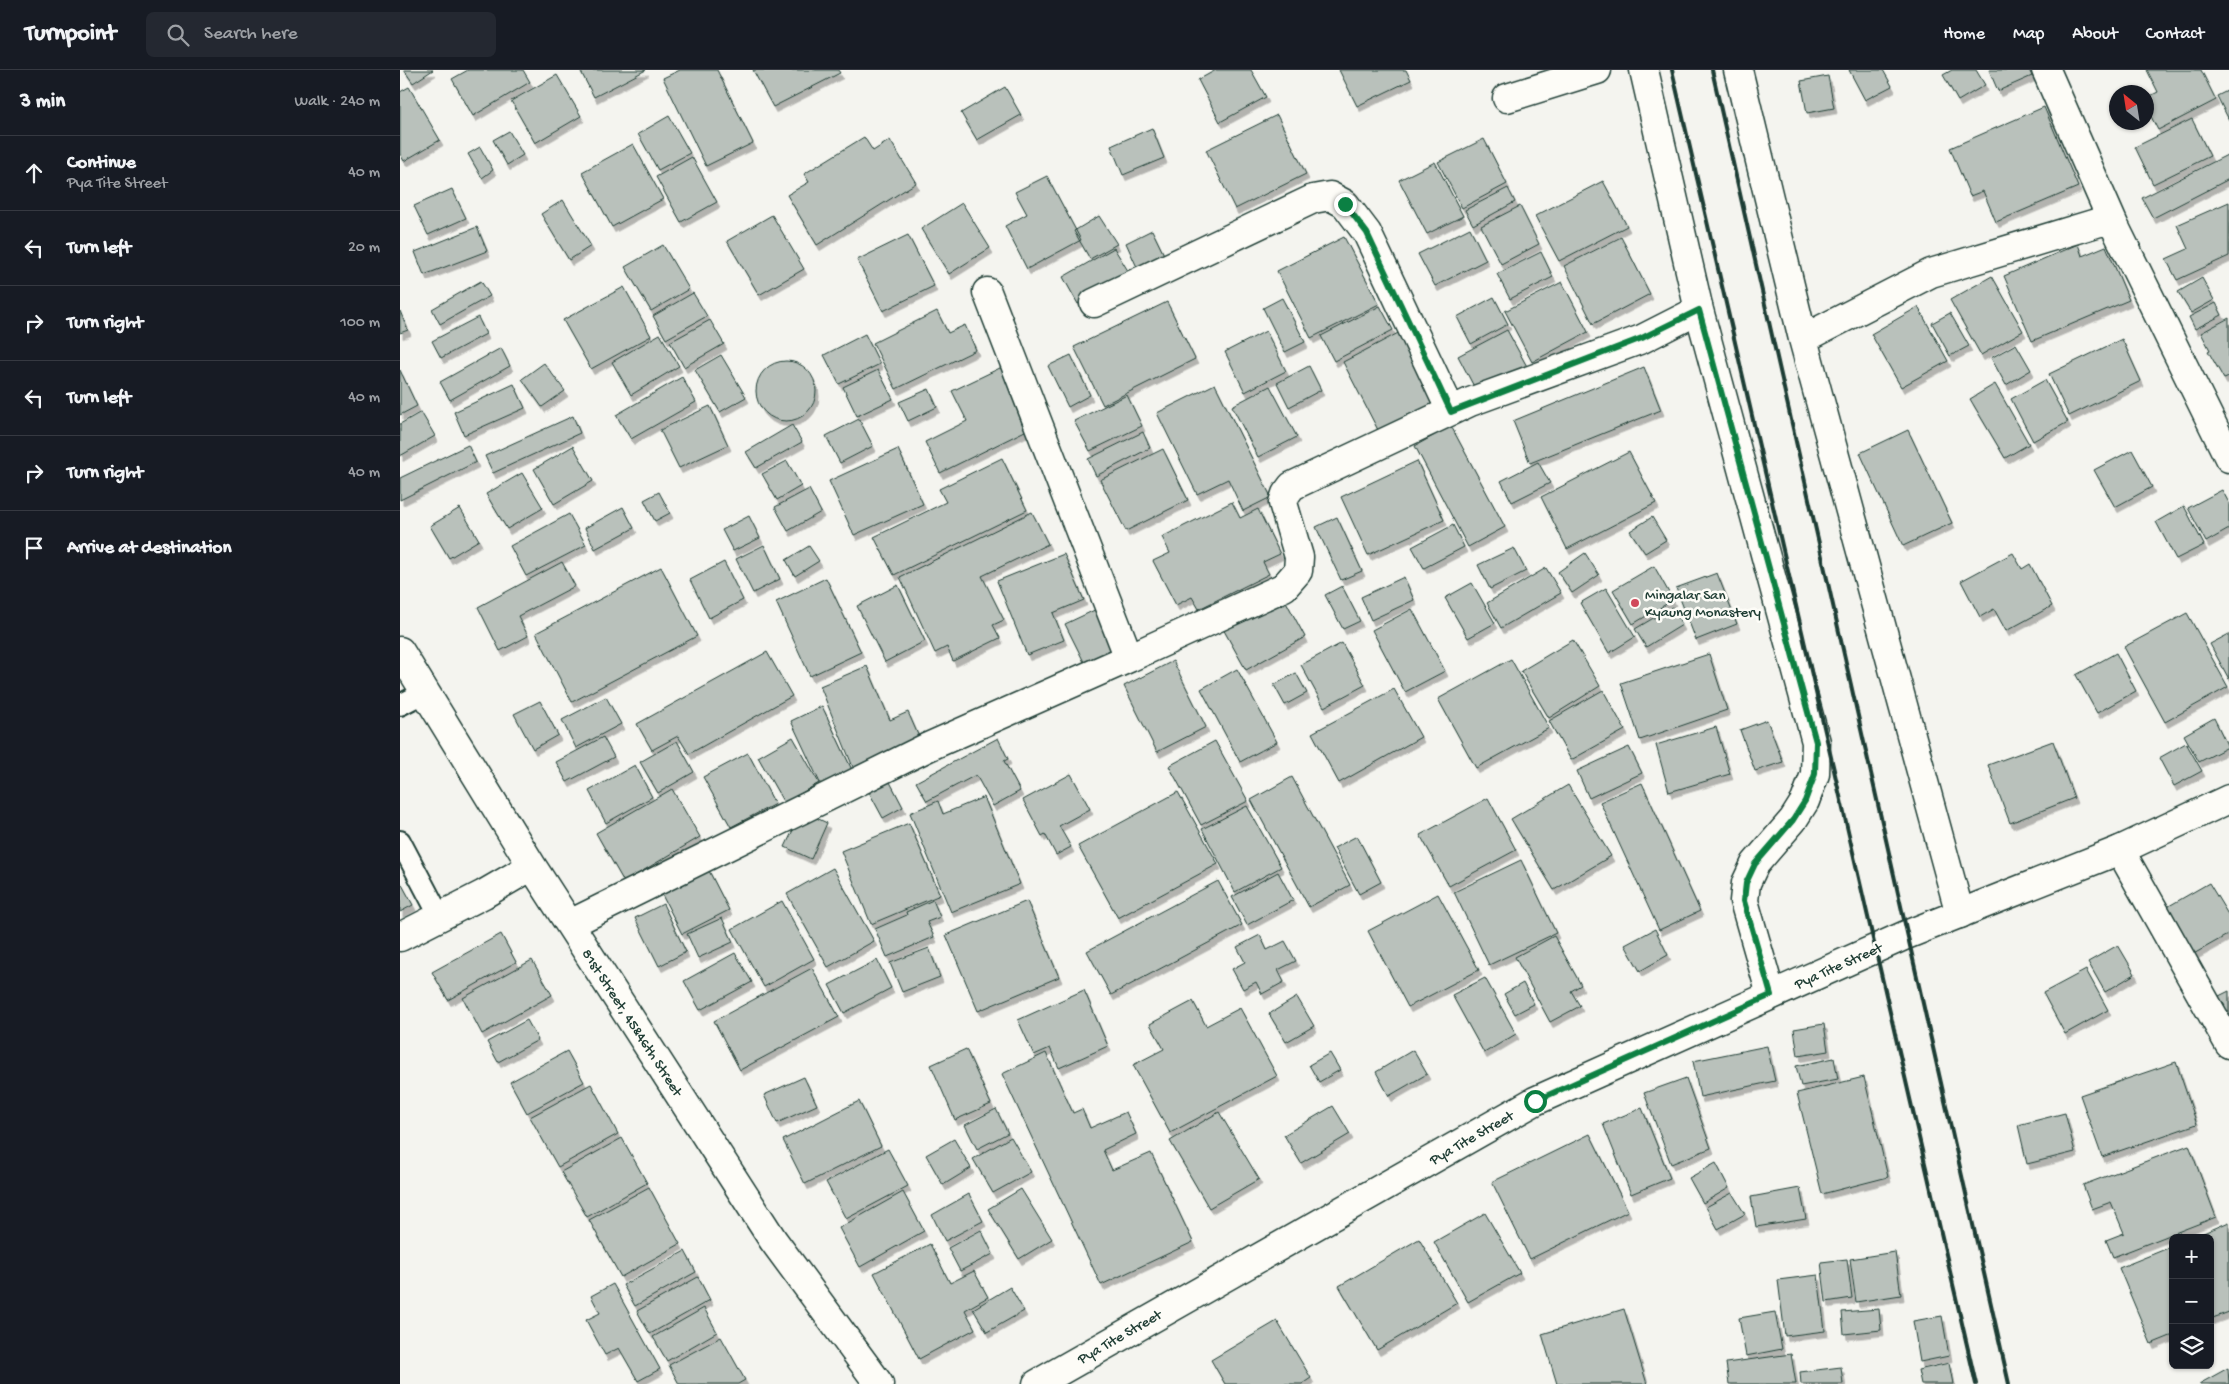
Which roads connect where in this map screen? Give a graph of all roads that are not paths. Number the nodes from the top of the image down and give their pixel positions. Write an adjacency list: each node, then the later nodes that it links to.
1 (1597, 70): 5 (street)
2 (1644, 70): 9 (street)
3 (1738, 70): 10 (street)
4 (2046, 70): 6 (street)
5 (1507, 98)
6 (2114, 225): 10 (street); 12 (street)
7 (987, 292): 14 (street)
8 (1094, 303): 11 (street)
9 (1699, 310): 11 (street); 25 (street)
10 (1803, 338): 21 (street)
11 (1451, 412): 14 (street)
12 (2229, 458)
13 (400, 651): 15 (street, 81st Street, 45&46th Street)
14 (1130, 658): 23 (street)
15 (425, 692): 16 (lane); 20 (street, 81st Street, 45&46th Street)
16 (400, 705)
17 (2229, 799): 19 (street, Pya Tite Street)
18 (400, 841): 22 (lane)
19 (2120, 850): 21 (street, Pya Tite Street); 26 (street)
20 (532, 866): 22 (street); 23 (street, 81st Street, 45&46th Street)
21 (1960, 914): 25 (street, Pya Tite Street)
22 (440, 917): 24 (street)
23 (570, 924): 27 (street, 81st Street, 45&46th Street)
24 (400, 937)
25 (1771, 995): 28 (street, Pya Tite Street)
26 (2229, 1044)
27 (879, 1384)
28 (1037, 1384)

